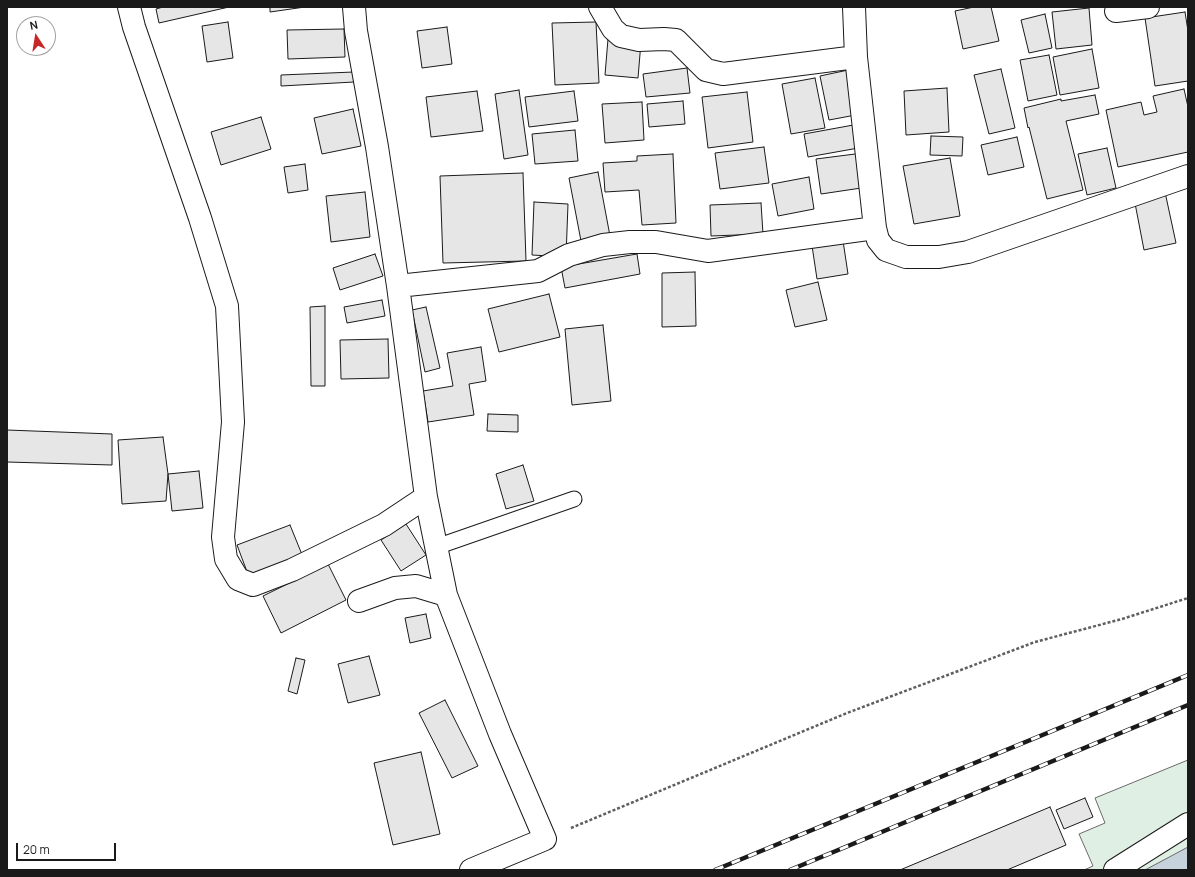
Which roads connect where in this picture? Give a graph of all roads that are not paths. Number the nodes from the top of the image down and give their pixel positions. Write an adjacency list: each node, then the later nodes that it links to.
1 (129, 7): 11 (street)
2 (354, 7): 10 (street)
3 (600, 7): 7 (street)
4 (854, 7): 7 (street)
5 (1148, 7): 6 (street)
6 (1116, 11)
7 (856, 57): 9 (street)
8 (1188, 176): 9 (street)
9 (875, 228): 10 (street)
10 (398, 286): 11 (street)
11 (426, 498): 13 (street)
12 (574, 499): 13 (lane)
13 (436, 547): 14 (street)
14 (446, 596): 15 (street); 17 (street)
15 (359, 601)
16 (1188, 824): 18 (street)
17 (471, 870)
18 (1116, 870)

